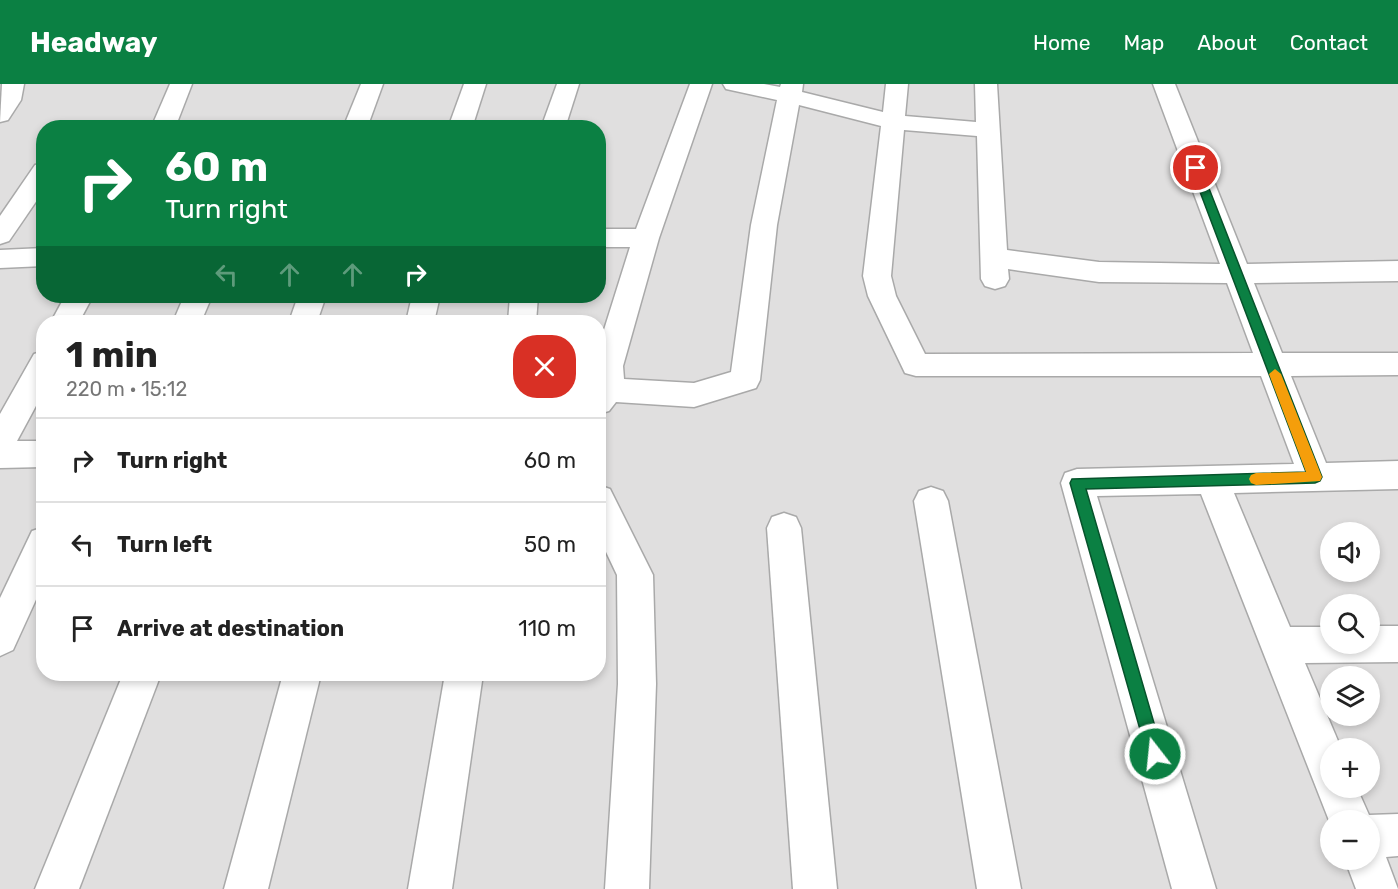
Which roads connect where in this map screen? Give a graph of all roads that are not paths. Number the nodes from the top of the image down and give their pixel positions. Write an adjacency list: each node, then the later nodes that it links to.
1 (13, 84): 12 (street)
2 (181, 84): 13 (street)
3 (372, 84): 14 (street)
4 (475, 84): 15 (street)
5 (568, 84): 16 (street)
6 (701, 84): 22 (street)
7 (734, 84): 11 (street)
8 (897, 84): 17 (street)
9 (986, 84): 18 (street)
10 (1164, 84): 26 (street)
11 (791, 90): 17 (street); 31 (street)
12 (0, 115)
13 (166, 120)
14 (358, 120)
15 (463, 120)
16 (556, 120)
17 (892, 122): 18 (street); 27 (street)
18 (988, 130): 26 (street)
19 (36, 183): 20 (street)
20 (0, 235)
21 (606, 238): 22 (street)
22 (646, 238): 30 (street)
23 (36, 257): 24 (street)
24 (0, 259)
25 (1398, 271): 26 (street)
26 (1236, 274): 27 (street)
27 (1272, 364): 28 (street); 36 (street)
28 (1398, 364)
29 (36, 377): 32 (street)
30 (606, 381)
31 (606, 396)
32 (0, 443)
33 (36, 454): 34 (street)
34 (0, 455)
35 (1398, 475): 36 (street)
36 (1315, 477): 37 (street)
37 (1212, 480): 44 (street); 58 (street)
38 (931, 501): 57 (street)
39 (606, 515): 55 (street)
40 (784, 528): 56 (street)
41 (36, 559): 42 (street)
42 (0, 638)
43 (1398, 644): 44 (street)
44 (1279, 645): 48 (street)
45 (139, 681): 52 (street)
46 (300, 681): 53 (street)
47 (463, 681): 54 (street)
48 (1320, 746)
49 (1398, 835): 50 (street)
50 (1380, 836)
51 (1370, 870): 59 (street)
52 (57, 889)
53 (246, 889)
54 (430, 889)
55 (627, 889)
56 (815, 889)
57 (999, 889)
58 (1194, 889)
59 (1378, 889)

